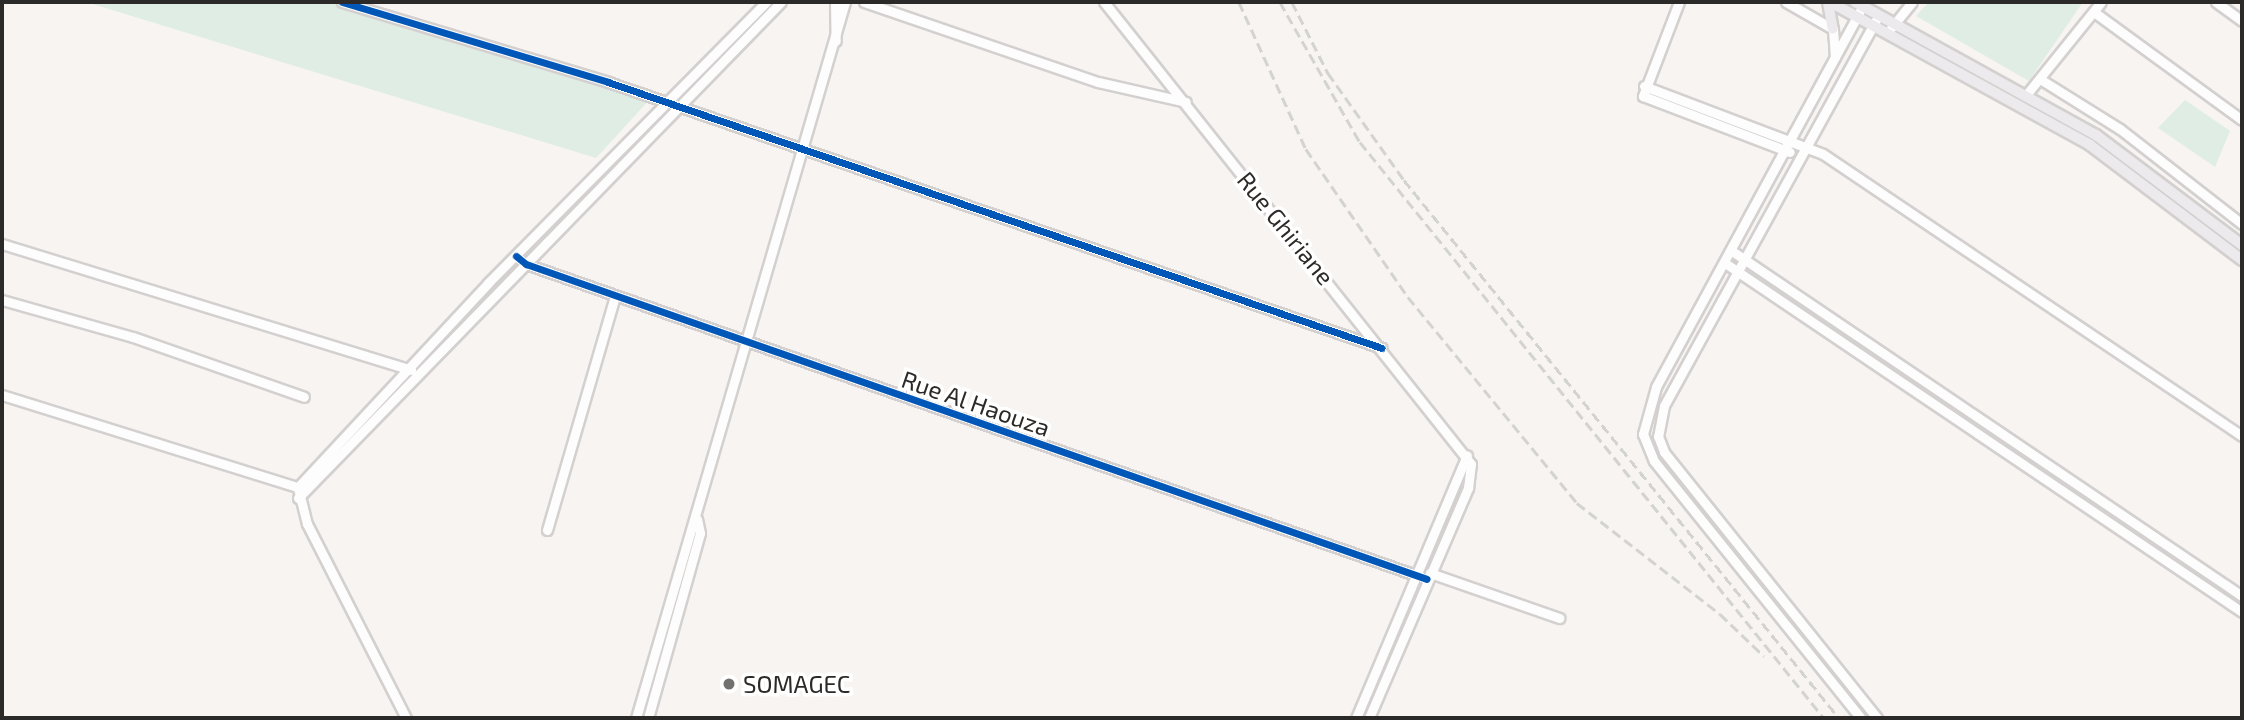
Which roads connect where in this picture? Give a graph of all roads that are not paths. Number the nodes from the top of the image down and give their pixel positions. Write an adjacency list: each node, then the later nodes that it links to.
1 (342, 2): 29 (street)
2 (766, 2): 29 (street)
3 (781, 2): 30 (street)
4 (835, 2): 23 (street)
5 (845, 2): 23 (street)
6 (864, 2): 28 (street)
7 (1104, 2): 28 (street, Rue Ghiriane)
8 (1679, 2): 26 (street)
9 (1786, 2): 21 (street)
10 (1829, 2): 17 (main road); 21 (main road)
11 (1912, 2): 19 (street)
12 (2101, 2): 15 (street)
13 (2216, 2): 18 (street)
14 (1859, 4): 16 (main road); 17 (street)
15 (2094, 12): 25 (street); 31 (street)
16 (1878, 15): 19 (main road); 20 (street)
17 (1857, 18): 20 (main road); 24 (street)
18 (2242, 21)
19 (1894, 25): 22 (street); 27 (main road)
20 (1871, 26): 22 (main road); 33 (street)
21 (1833, 29): 24 (street)
22 (1886, 35): 46 (main road)
23 (835, 41): 34 (street)
24 (1835, 57): 32 (street)
25 (2040, 79): 27 (street); 39 (street)
26 (1644, 86): 32 (street); 35 (street)
27 (2026, 95): 42 (main road)
28 (1186, 102): 53 (street, Rue Ghiriane)
29 (672, 104): 30 (street); 44 (street)
30 (684, 108): 34 (street); 48 (street)
31 (2242, 120)
32 (1792, 140): 33 (street); 35 (street)
33 (1804, 145): 36 (street); 37 (street)
34 (806, 149): 52 (street); 53 (street)
35 (1787, 150): 37 (street); 38 (street)
36 (1815, 150): 37 (street); 62 (street)
37 (1799, 155): 40 (street)
38 (1750, 218): 40 (street); 43 (street)
39 (2242, 224)
40 (1762, 225): 45 (street)
41 (2, 244): 54 (street)
42 (2242, 245)
43 (1732, 251): 45 (street); 47 (street)
44 (516, 256): 48 (street, Rue Al Haouza); 54 (street)
45 (1744, 259): 49 (street); 59 (street)
46 (2242, 260)
47 (1725, 263): 49 (street); 58 (street)
48 (526, 264): 50 (street, Rue Al Haouza); 55 (street)
49 (1737, 271): 60 (street); 61 (street)
50 (615, 296): 52 (street, Rue Al Haouza); 66 (street)
51 (2, 300): 57 (street)
52 (748, 341): 65 (street); 67 (street, Rue Al Haouza)
53 (1382, 348): 63 (street, Rue Ghiriane)
54 (408, 368): 55 (street); 64 (street)
55 (417, 375): 64 (street)
56 (2, 395): 64 (street)
57 (304, 397)
58 (1645, 415): 60 (street); 77 (street)
59 (1980, 418): 61 (street); 69 (street)
60 (1660, 419): 78 (street)
61 (1972, 430): 70 (street)
62 (2242, 436)
63 (1467, 455): 67 (street); 68 (street)
64 (303, 489): 72 (street)
65 (697, 519): 73 (street); 74 (street)
66 (547, 530)
67 (1416, 575): 68 (street, Rue Al Haouza); 75 (street)
68 (1429, 576): 71 (street, Rue Al Haouza); 76 (street)
69 (2242, 596)
70 (2242, 612)
71 (1559, 618)
72 (406, 718)
73 (636, 718)
74 (648, 718)
75 (1356, 718)
76 (1369, 718)
77 (1861, 718)
78 (1877, 718)

